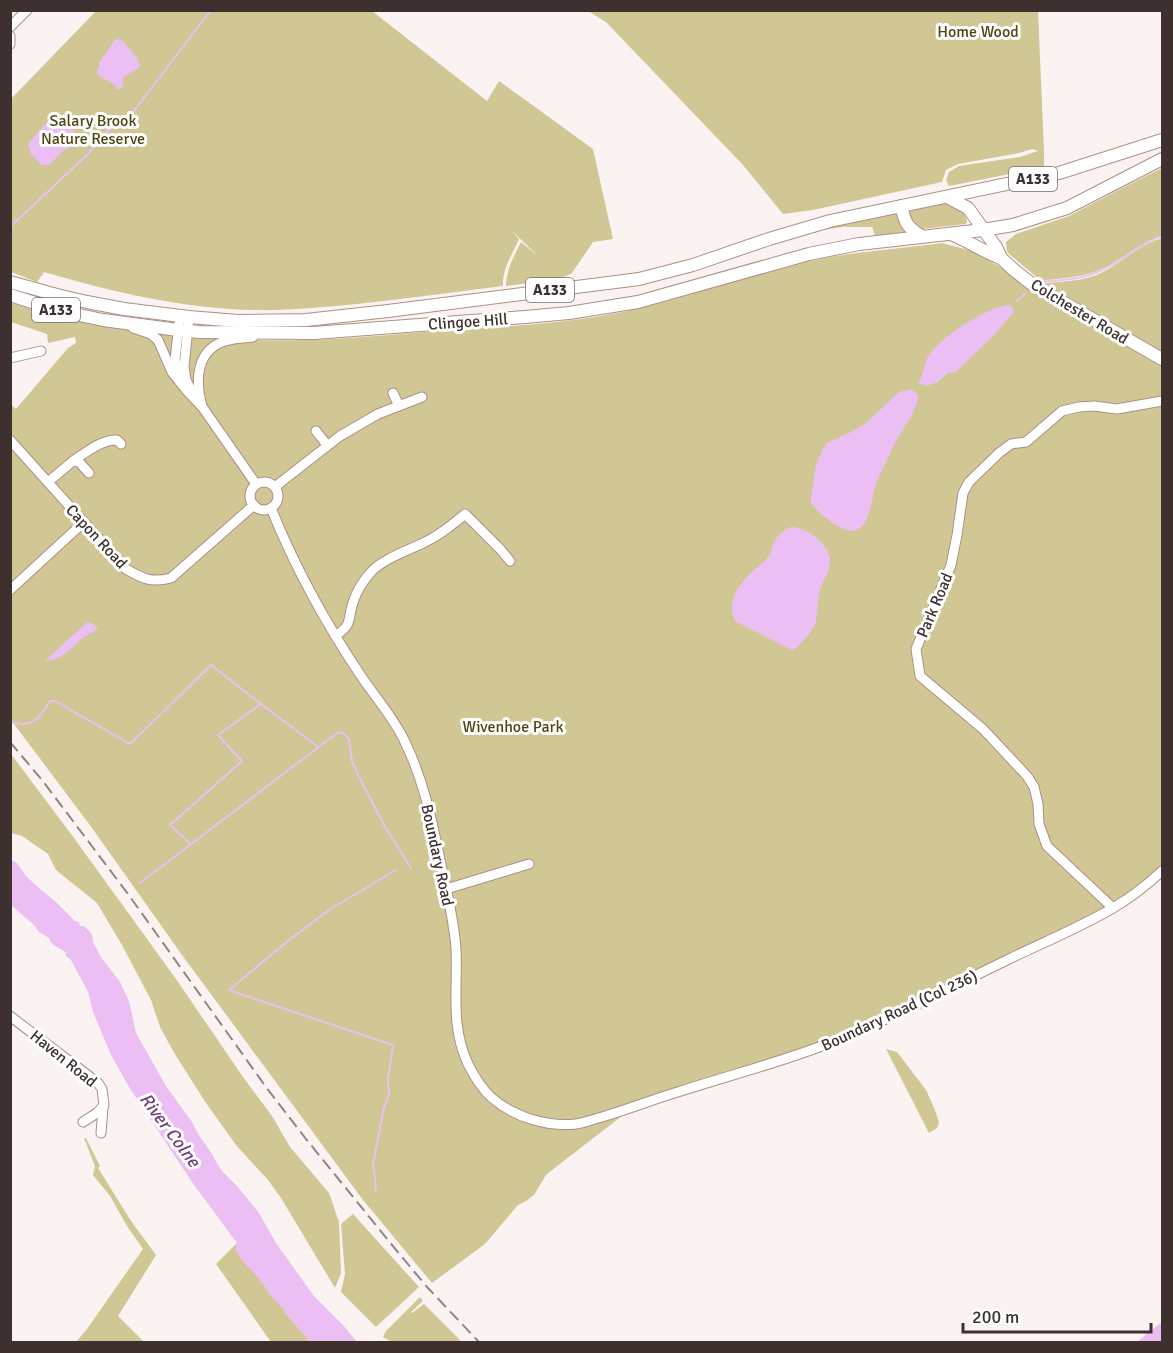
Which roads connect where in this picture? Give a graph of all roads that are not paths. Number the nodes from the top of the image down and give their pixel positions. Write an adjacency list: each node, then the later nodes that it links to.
1 (27, 10): 2 (street)
2 (10, 27)
3 (10, 36): 4 (street)
4 (10, 44)
5 (1162, 140): 7 (main road, A133)
6 (1162, 159): 9 (main road, A133)
7 (947, 197): 8 (main road, A133); 10 (main road, Colchester Road)
8 (901, 206): 12 (main road); 16 (main road, Clingoe Hill / A133)
9 (1013, 225): 10 (main road, A133); 13 (main road)
10 (982, 230): 11 (main road, A133); 13 (main road, Colchester Road)
11 (949, 233): 12 (main road, A133); 13 (main road, Colchester Road)
12 (921, 236): 19 (main road, Clingoe Hill / A133)
13 (999, 252): 22 (main road, Colchester Road)
14 (10, 282): 16 (main road, Clingoe Hill / A133)
15 (10, 295): 17 (main road, Clingoe Hill / A133)
16 (185, 317): 18 (street)
17 (103, 320): 18 (main road, Clingoe Hill / A133); 23 (street)
18 (183, 331): 19 (main road, Clingoe Hill / A133); 23 (street); 26 (street)
19 (304, 333): 29 (street)
20 (41, 351): 21 (street)
21 (10, 358)
22 (1162, 359)
23 (187, 391): 26 (street)
24 (393, 393): 28 (street)
25 (422, 397): 28 (street)
26 (196, 400): 29 (street)
27 (1162, 401): 48 (street, Park Road)
28 (399, 405): 33 (street)
29 (203, 408): 37 (street)
30 (316, 431): 33 (street)
31 (10, 440): 36 (street, Capon Road)
32 (121, 444): 34 (street)
33 (327, 445): 38 (street)
34 (73, 461): 35 (street); 36 (street)
35 (89, 473)
36 (48, 482): 41 (street, Capon Road)
37 (256, 484): 38 (street); 39 (street)
38 (276, 486): 40 (street)
39 (254, 505): 40 (street); 41 (street, Capon Road)
40 (271, 508): 44 (street, Boundary Road)
41 (84, 522): 43 (street)
42 (510, 561): 44 (street)
43 (10, 590)
44 (336, 635): 47 (street, Boundary Road)
45 (529, 864): 47 (street)
46 (1162, 872): 48 (street, Boundary Road (Col 236))
47 (446, 889): 51 (street, Boundary Road)
48 (1113, 908): 51 (street, Boundary Road (Col 236))
49 (10, 1016): 50 (street, Haven Road)
50 (102, 1108): 52 (street, Haven Road); 53 (street, Haven Road)
51 (618, 1113)
52 (83, 1122)
53 (101, 1133)

